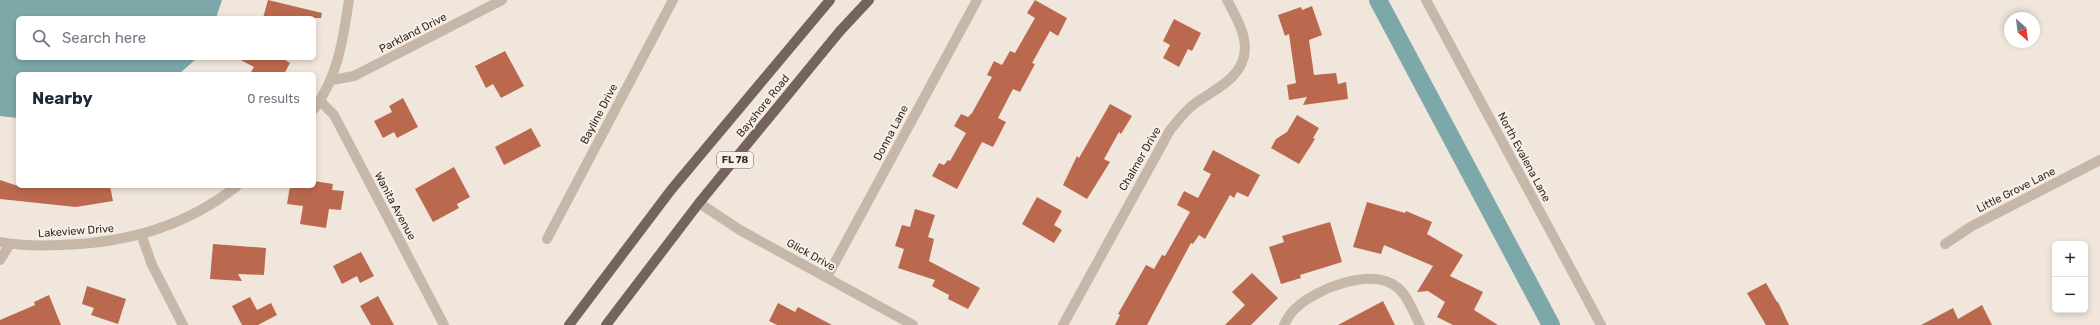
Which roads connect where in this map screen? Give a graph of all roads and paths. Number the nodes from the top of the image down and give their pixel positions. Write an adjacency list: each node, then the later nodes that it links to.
1 (349, 0): 9 (street)
2 (502, 0): 9 (street, Parkland Drive)
3 (673, 0): 16 (street, Bayline Drive)
4 (830, 0): 23 (main road, Bayshore Road / FL 78)
5 (869, 0): 14 (main road, Bayshore Road / FL 78)
6 (977, 0): 20 (street, Donna Lane)
7 (1227, 0): 26 (street, Chalmer Drive)
8 (1426, 0): 29 (street, North Evalena Lane)
9 (332, 80): 10 (street)
10 (320, 101): 11 (street); 22 (street, Wanita Avenue)
11 (316, 106)
12 (2100, 160): 18 (street, Little Grove Lane)
13 (234, 188): 15 (street, Lakeview Drive)
14 (699, 203): 20 (street, Glick Drive); 24 (main road, Bayshore Road / FL 78)
15 (141, 234): 17 (street, Lakeview Drive); 21 (street)
16 (546, 238)
17 (5, 243): 19 (street)
18 (1945, 244)
19 (0, 260)
20 (827, 278): 25 (street, Glick Drive)
21 (183, 325)
22 (444, 325)
23 (569, 325)
24 (606, 325)
25 (913, 325)
26 (1063, 325)
27 (1284, 325): 28 (street)
28 (1420, 325)
29 (1601, 325)

